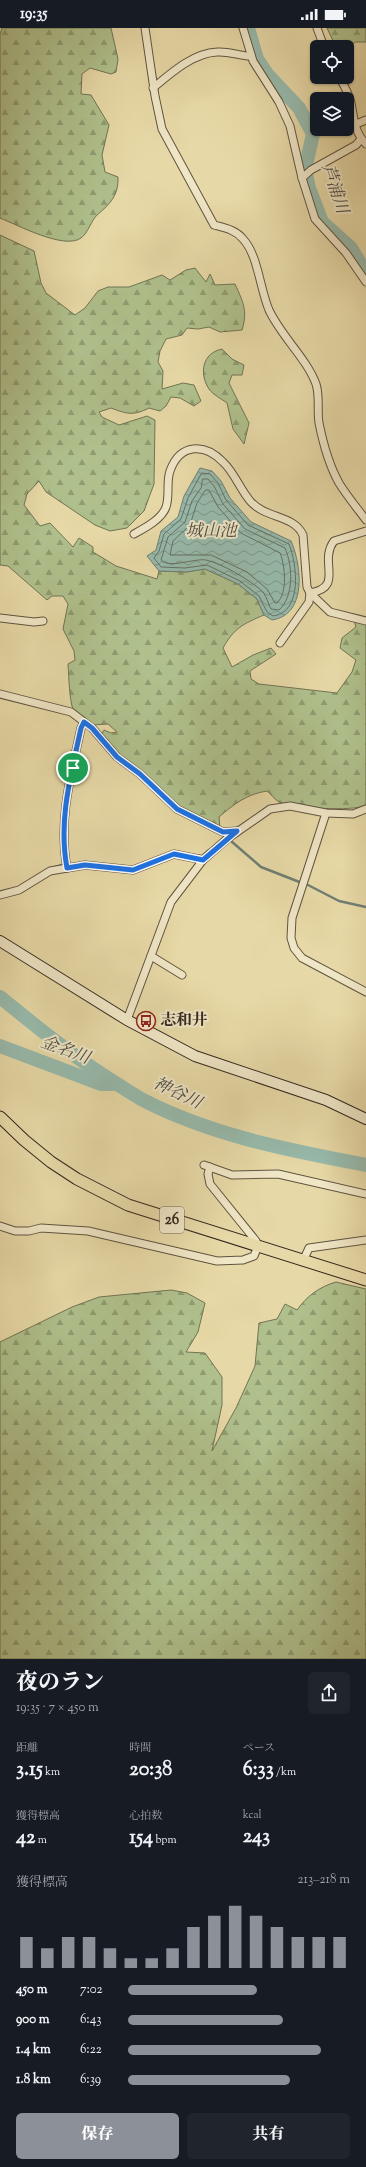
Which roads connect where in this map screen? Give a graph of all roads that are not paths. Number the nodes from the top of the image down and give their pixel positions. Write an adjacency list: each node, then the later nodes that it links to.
1 (145, 28): 6 (street)
2 (243, 28): 5 (street)
3 (317, 28): 4 (street)
4 (321, 40)
5 (251, 54): 6 (street); 10 (street)
6 (153, 88): 12 (street)
7 (366, 120): 8 (street)
8 (354, 124): 9 (street)
9 (364, 141): 10 (street)
10 (305, 176): 11 (street)
11 (366, 282)
12 (366, 520)
13 (366, 531): 15 (street)
14 (134, 534): 15 (street)
15 (310, 593): 18 (street); 19 (street)
16 (0, 618): 17 (street)
17 (43, 621)
18 (366, 621)
19 (280, 643)
20 (0, 694): 21 (street)
21 (84, 722): 24 (street); 26 (street)
22 (366, 809): 23 (street)
23 (326, 813): 24 (street); 31 (street)
24 (237, 831): 25 (street)
25 (203, 860): 26 (street); 29 (street)
26 (67, 868): 27 (street)
27 (0, 895)
28 (0, 941): 32 (street)
29 (151, 956): 30 (street); 32 (street)
30 (182, 975)
31 (366, 992)
32 (127, 1020): 34 (street)
33 (0, 1116): 38 (main road, 26)
34 (366, 1119)
35 (366, 1194): 38 (street)
36 (0, 1226): 38 (street)
37 (366, 1240): 39 (street)
38 (258, 1246): 39 (main road, 26)
39 (303, 1261): 40 (main road, 26)
40 (366, 1280)

